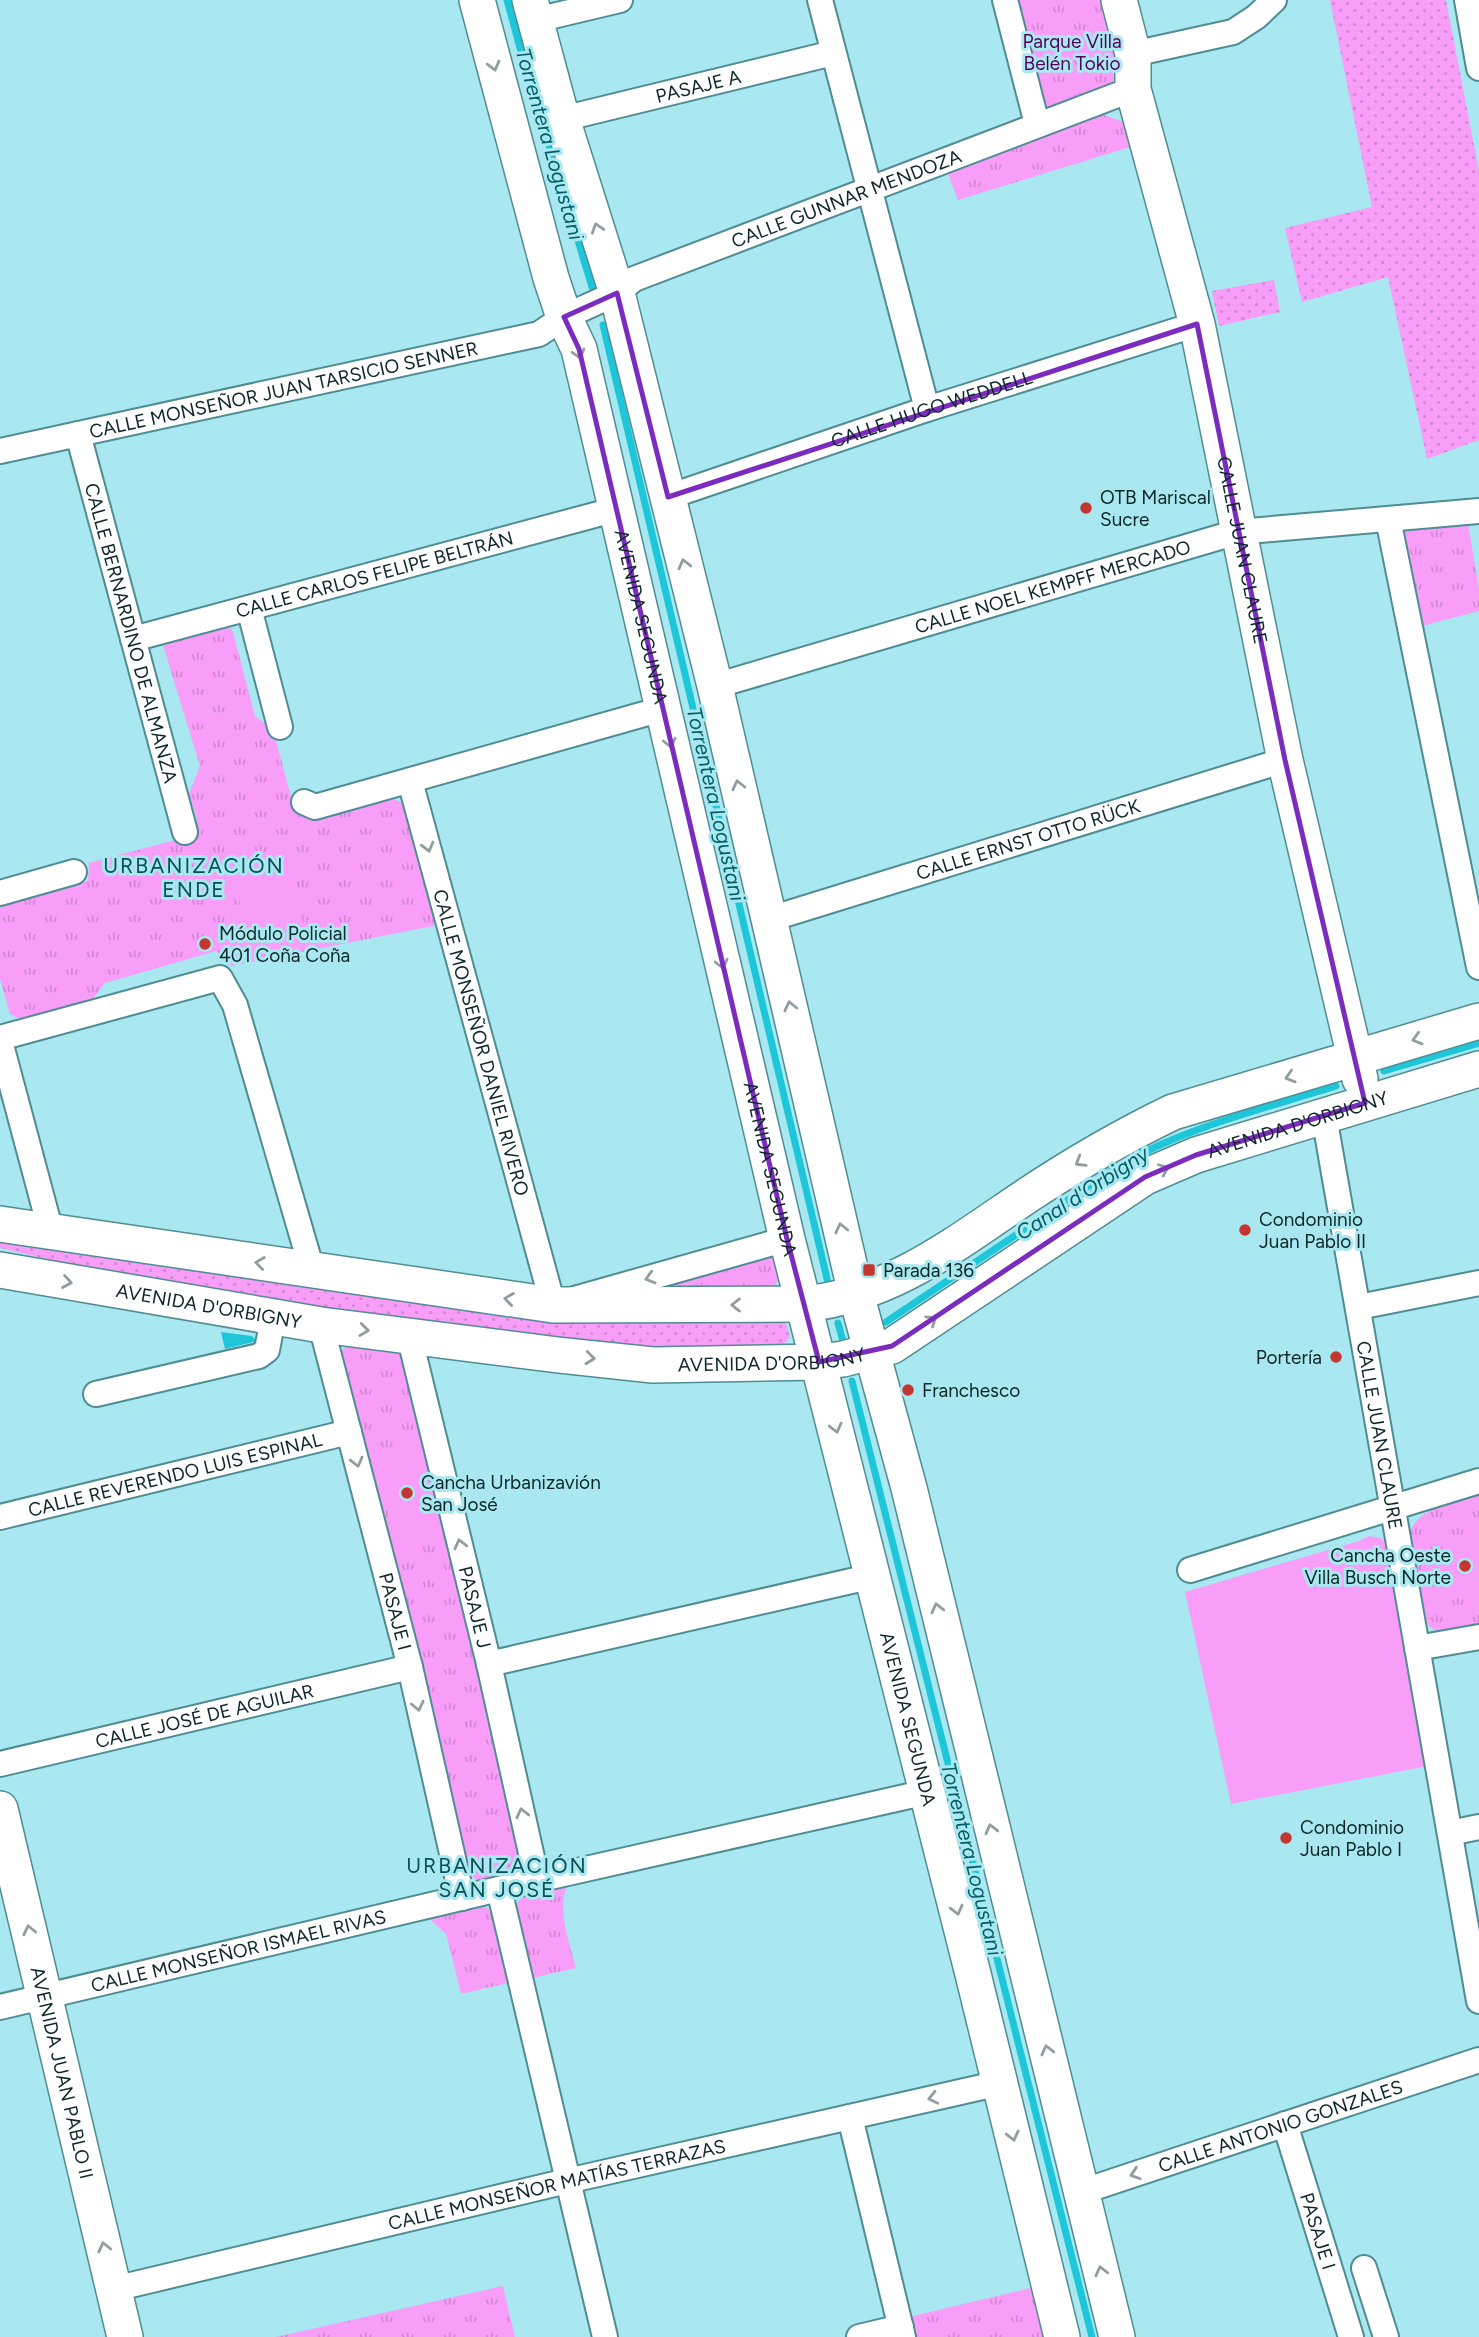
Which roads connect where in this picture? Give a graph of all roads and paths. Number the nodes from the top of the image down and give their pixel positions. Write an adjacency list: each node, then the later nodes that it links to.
1 (477, 0): 17 (main road, AVENIDA SEGUNDA, one-way to 17)
2 (620, 0): 8 (street)
3 (820, 0): 9 (street)
4 (1005, 0): 14 (street)
5 (1119, 0): 10 (main road, CALLE JUAN CLAURE)
6 (1274, 0): 10 (street)
7 (1467, 0): 11 (street)
8 (533, 10): 13 (main road)
9 (833, 53): 13 (street, PASAJE A); 15 (street)
10 (1133, 54): 12 (main road, CALLE JUAN CLAURE)
11 (1479, 68)
12 (1133, 89): 14 (street, CALLE GUNNAR MENDOZA); 18 (main road, CALLE JUAN CLAURE)
13 (562, 119): 16 (main road, one-way to 13)
14 (1037, 124): 15 (street, CALLE GUNNAR MENDOZA)
15 (870, 190): 16 (street, CALLE GUNNAR MENDOZA); 19 (street)
16 (617, 293): 17 (street, CALLE GUNNAR MENDOZA); 22 (main road)
17 (564, 317): 20 (street, CALLE MONSEÑOR JUAN TARSICIO SENNER); 23 (main road, AVENIDA SEGUNDA, one-way to 23)
18 (1197, 324): 19 (street, CALLE HUGO WEDDELL); 26 (main road, CALLE JUAN CLAURE)
19 (927, 408): 22 (street, CALLE HUGO WEDDELL)
20 (78, 434): 21 (street, CALLE MONSEÑOR JUAN TARSICIO SENNER); 28 (street, CALLE BERNARDINO DE ALMANZA)
21 (0, 451)
22 (668, 497): 29 (main road, one-way to 22)
23 (617, 509): 27 (street, CALLE CARLOS FELIPE BELTRÁN); 30 (main road, AVENIDA SEGUNDA)
24 (1479, 511): 25 (street, CALLE NOEL KEMPFF MERCADO)
25 (1388, 519): 26 (street, CALLE NOEL KEMPFF MERCADO); 39 (street)
26 (1237, 532): 29 (street, CALLE NOEL KEMPFF MERCADO); 32 (main road, CALLE JUAN CLAURE)
27 (249, 608): 28 (street, CALLE CARLOS FELIPE BELTRÁN); 31 (street)
28 (133, 639): 35 (street, CALLE BERNARDINO DE ALMANZA)
29 (715, 686): 38 (main road, one-way to 29)
30 (662, 709): 33 (street); 48 (main road, AVENIDA SEGUNDA, one-way to 48)
31 (280, 727)
32 (1285, 760): 38 (street, CALLE ERNST OTTO RÜCK); 42 (main road, CALLE JUAN CLAURE)
33 (410, 781): 34 (street); 54 (street, CALLE MONSEÑOR DANIEL RIVERO, one-way to 54)
34 (304, 802)
35 (185, 832)
36 (74, 873): 37 (street)
37 (0, 893)
38 (770, 919): 52 (main road, one-way to 38)
39 (1479, 967)
40 (1479, 1021): 42 (main road, one-way to 42)
41 (0, 1040): 47 (street); 50 (street)
42 (1355, 1057): 44 (main road, CALLE JUAN CLAURE); 52 (main road, one-way to 52)
43 (1479, 1069): 44 (main road, AVENIDA D'ORBIGNY)
44 (1365, 1103): 45 (main road, AVENIDA D'ORBIGNY)
45 (1324, 1116): 55 (street, CALLE JUAN CLAURE); 59 (main road, AVENIDA D'ORBIGNY, one-way to 45)
46 (0, 1224): 47 (main road)
47 (51, 1232): 50 (main road, one-way to 47)
48 (787, 1239): 53 (main road, AVENIDA SEGUNDA); 54 (street, one-way to 54)
49 (0, 1270): 56 (main road, AVENIDA D'ORBIGNY, one-way to 56)
50 (312, 1270): 54 (main road, one-way to 50)
51 (1479, 1283): 55 (street)
52 (856, 1294): 53 (main road); 59 (main road)
53 (804, 1304): 54 (main road, one-way to 54); 60 (main road, AVENIDA SEGUNDA)
54 (553, 1305)
55 (1359, 1307): 64 (street, CALLE JUAN CLAURE)
56 (270, 1315): 57 (main road, AVENIDA D'ORBIGNY); 61 (street)
57 (321, 1325): 58 (main road, AVENIDA D'ORBIGNY, one-way to 58); 62 (street, PASAJE I)
58 (409, 1335): 60 (main road, AVENIDA D'ORBIGNY, one-way to 60); 70 (street, PASAJE J, one-way to 58)
59 (873, 1352): 60 (main road, AVENIDA D'ORBIGNY); 88 (main road, one-way to 59)
60 (819, 1362): 67 (main road, AVENIDA SEGUNDA, one-way to 67)
61 (96, 1394)
62 (349, 1432): 65 (street, CALLE REVERENDO LUIS ESPINAL); 71 (street, PASAJE I, one-way to 71)
63 (1479, 1481): 64 (street)
64 (1393, 1507): 66 (street); 69 (street, CALLE JUAN CLAURE)
65 (0, 1517)
66 (1190, 1570)
67 (873, 1576): 70 (street); 73 (main road, AVENIDA SEGUNDA)
68 (1479, 1637): 69 (street)
69 (1418, 1648): 76 (street, CALLE JUAN CLAURE)
70 (489, 1664): 77 (street, PASAJE J, one-way to 70)
71 (410, 1667): 72 (street, CALLE JOSÉ DE AGUILAR); 79 (street, PASAJE I, one-way to 79)
72 (0, 1764)
73 (927, 1792): 77 (street, CALLE MONSEÑOR ISMAEL RIVAS); 84 (main road, AVENIDA SEGUNDA, one-way to 84)
74 (0, 1809): 82 (main road, AVENIDA JUAN PABLO II, one-way to 74)
75 (1479, 1827): 76 (street)
76 (1450, 1833): 81 (street, CALLE JUAN CLAURE)
77 (537, 1880): 78 (street, CALLE MONSEÑOR ISMAEL RIVAS)
78 (499, 1889): 79 (street, CALLE MONSEÑOR ISMAEL RIVAS); 87 (street)
79 (462, 1898): 82 (street, CALLE MONSEÑOR ISMAEL RIVAS)
80 (0, 1914): 82 (main road, AVENIDA JUAN PABLO II)
81 (1479, 2001)
82 (22, 2002): 90 (main road, AVENIDA JUAN PABLO II, one-way to 82); 92 (main road, AVENIDA JUAN PABLO II)
83 (1479, 2060): 86 (street, CALLE ANTONIO GONZALES)
84 (1000, 2083): 85 (street, CALLE MONSEÑOR MATÍAS TERRAZAS, one-way to 85); 96 (main road, AVENIDA SEGUNDA, one-way to 96)
85 (850, 2117): 87 (street, CALLE MONSEÑOR MATÍAS TERRAZAS); 91 (street)
86 (1285, 2124): 88 (street, CALLE ANTONIO GONZALES, one-way to 88); 98 (street, PASAJE I)
87 (566, 2181): 90 (street, CALLE MONSEÑOR MATÍAS TERRAZAS); 94 (street)
88 (1082, 2192): 97 (main road, one-way to 88)
89 (1364, 2267): 99 (street, PASAJE I)
90 (114, 2289): 93 (main road, AVENIDA JUAN PABLO II)
91 (902, 2332): 95 (street)
92 (101, 2337)
93 (125, 2337)
94 (605, 2337)
95 (859, 2337)
96 (1062, 2337)
97 (1117, 2337)
98 (1351, 2337)
99 (1386, 2337)

